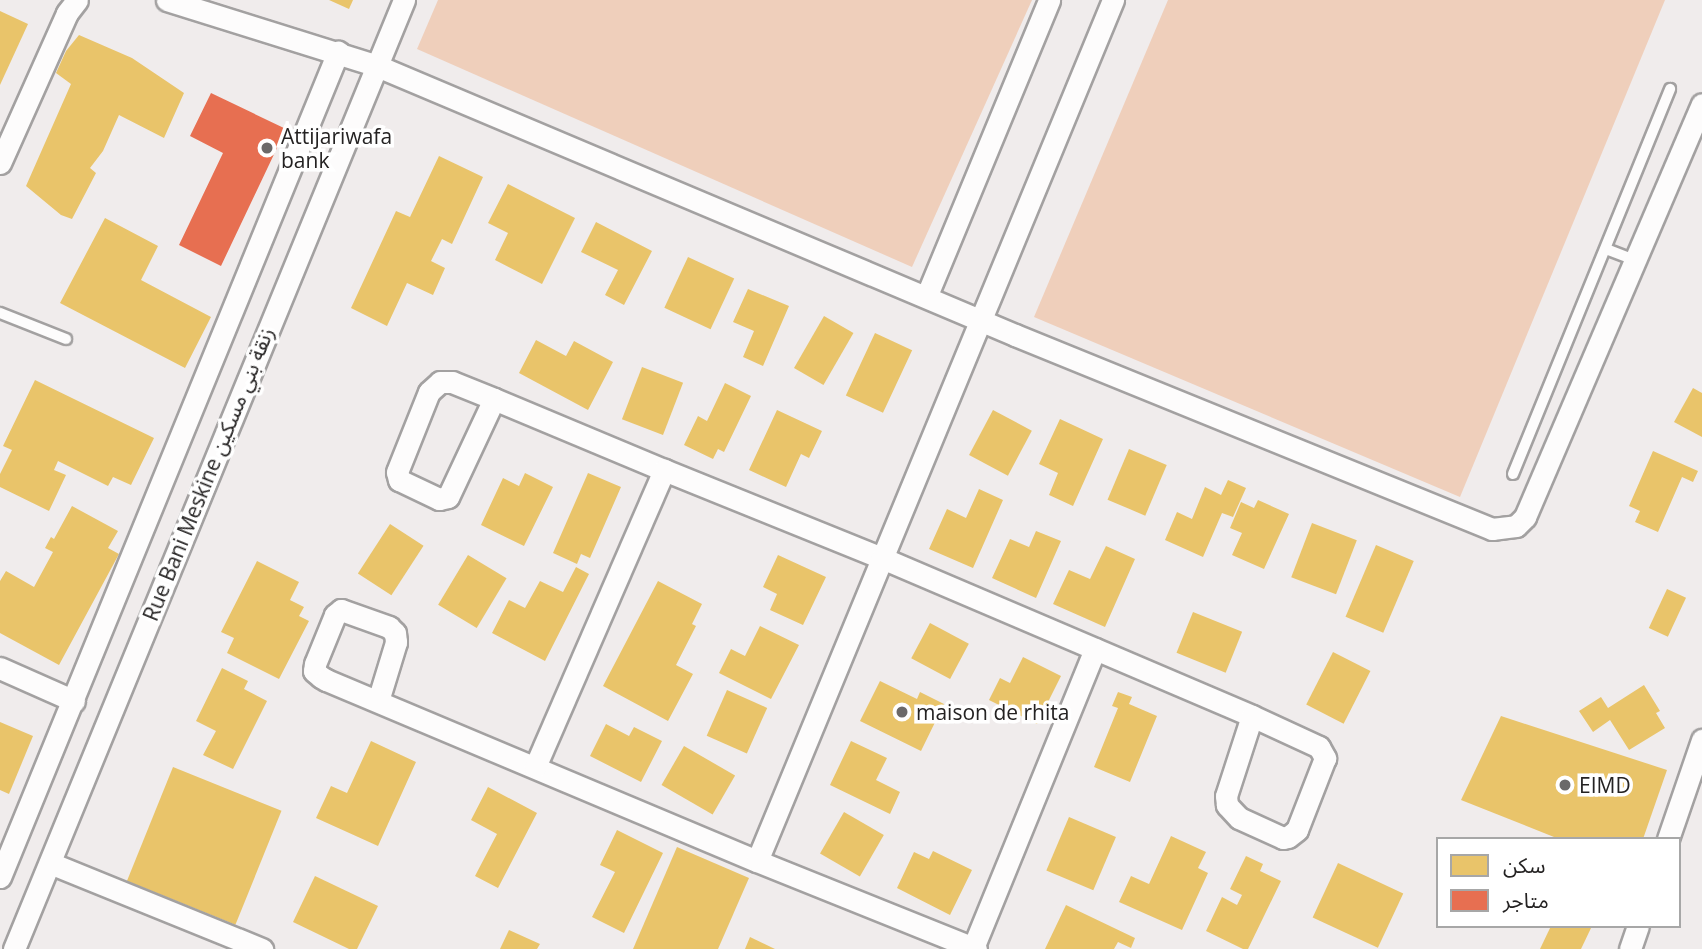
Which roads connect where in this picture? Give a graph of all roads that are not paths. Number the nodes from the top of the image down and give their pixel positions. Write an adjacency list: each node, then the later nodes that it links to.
1 (77, 0): 10 (street)
2 (167, 0): 6 (street)
3 (404, 0): 7 (street, Rue Bani Meskine زنقة بني مسكين)
4 (1049, 0): 13 (street)
5 (1113, 0): 15 (street)
6 (338, 52): 7 (street); 23 (street)
7 (375, 65): 13 (street); 30 (street, Rue Bani Meskine زنقة بني مسكين)
8 (1670, 89): 11 (lane)
9 (1702, 104): 12 (street)
10 (0, 163)
11 (1606, 249): 12 (lane); 19 (lane)
12 (1635, 260): 15 (street)
13 (927, 295): 15 (street)
14 (0, 313): 16 (lane)
15 (982, 320): 20 (street)
16 (66, 339)
17 (494, 399): 17 (street); 18 (street)
18 (664, 470): 20 (street); 27 (street)
19 (1513, 474)
20 (882, 558): 21 (street); 29 (street)
21 (1095, 649): 25 (street); 33 (street)
22 (0, 668): 23 (street)
23 (74, 701): 31 (street)
24 (378, 701): 24 (street); 27 (street)
25 (1252, 716): 25 (street)
26 (1702, 740): 28 (street)
27 (535, 767): 29 (street)
28 (1669, 837)
29 (757, 860): 33 (street)
30 (50, 863): 34 (street, Rue Bani Meskine زنقة بني مسكين); 35 (street)
31 (0, 877)
32 (1637, 928): 36 (street)
33 (975, 948)
34 (14, 949)
35 (262, 949)
36 (1630, 949)

